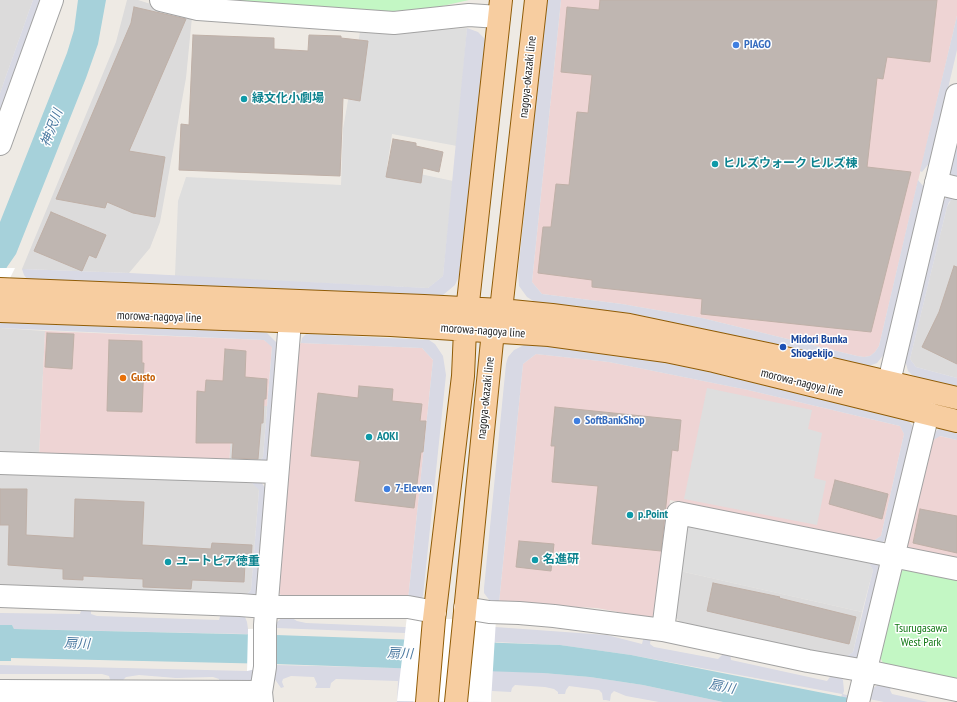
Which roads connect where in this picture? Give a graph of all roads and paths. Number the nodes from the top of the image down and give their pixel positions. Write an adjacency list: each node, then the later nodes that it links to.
1 (52, 0): 6 (street)
2 (161, 0): 4 (street)
3 (536, 0): 11 (main road, nagoya-okazaki line)
4 (500, 9): 10 (main road, nagoya-okazaki line)
5 (957, 95): 7 (street)
6 (0, 144)
7 (936, 183): 8 (street); 16 (street)
8 (957, 188)
9 (2, 289): 10 (main road, morowa-nagoya line)
10 (468, 308): 11 (main road, morowa-nagoya line); 14 (main road, nagoya-okazaki line)
11 (501, 310): 15 (main road, nagoya-okazaki line); 16 (main road, morowa-nagoya line)
12 (0, 311): 13 (main road, morowa-nagoya line)
13 (290, 322): 14 (main road, morowa-nagoya line); 21 (street)
14 (466, 330): 15 (main road, morowa-nagoya line); 27 (main road, nagoya-okazaki line)
15 (493, 331): 18 (main road, morowa-nagoya line); 26 (main road, nagoya-okazaki line)
16 (889, 382): 17 (main road, morowa-nagoya line)
17 (957, 398)
18 (928, 413): 19 (main road, morowa-nagoya line); 22 (street)
19 (957, 421)
20 (0, 463): 21 (street)
21 (277, 472): 25 (street)
22 (893, 556): 23 (street); 28 (street); 29 (street)
23 (957, 569)
24 (0, 596): 25 (street)
25 (266, 607): 27 (street); 32 (street)
26 (464, 613): 28 (street); 35 (main road, nagoya-okazaki line)
27 (434, 615): 34 (main road, nagoya-okazaki line)
28 (663, 630): 29 (street)
29 (866, 671): 30 (street); 33 (street)
30 (957, 690)
31 (0, 691): 32 (street)
32 (262, 697)
33 (859, 700)
34 (427, 701)
35 (456, 701)

